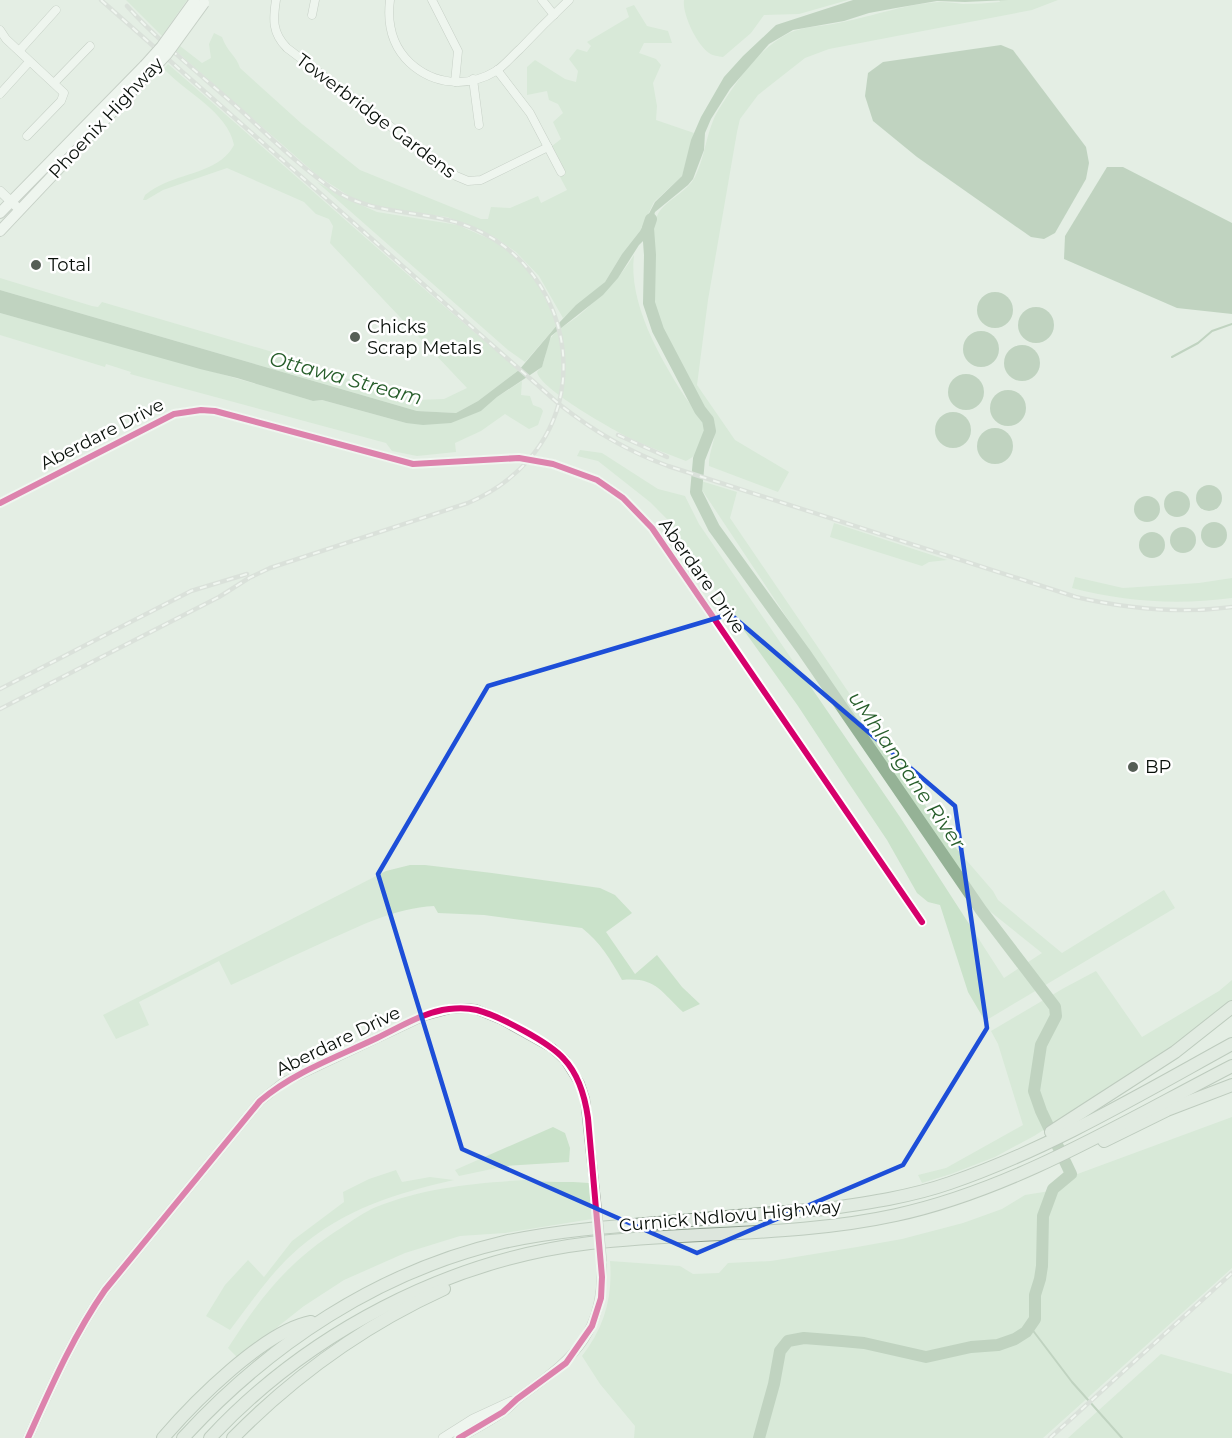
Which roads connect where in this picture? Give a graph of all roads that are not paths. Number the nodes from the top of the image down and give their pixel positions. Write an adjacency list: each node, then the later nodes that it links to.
1 (276, 0): 23 (street, Towerbridge Gardens)
2 (315, 0): 9 (street)
3 (390, 0): 18 (street)
4 (432, 0): 18 (street)
5 (542, 0): 10 (street)
6 (569, 0): 10 (street)
7 (202, 1): 15 (main road, Phoenix Highway, bridge)
8 (56, 10): 13 (street)
9 (312, 15)
10 (554, 15): 16 (street)
11 (0, 30): 13 (street)
12 (90, 46): 19 (street)
13 (19, 51): 14 (street)
14 (30, 62): 19 (street); 20 (street)
15 (148, 67): 26 (main road, Phoenix Highway); 27 (main road, Phoenix Highway)
16 (497, 70): 17 (street); 23 (street)
17 (472, 79): 18 (street); 21 (street)
18 (455, 82)
19 (54, 83): 22 (street)
20 (0, 94)
21 (479, 125)
22 (27, 136)
23 (548, 147): 24 (street)
24 (561, 172)
25 (0, 191): 26 (street)
26 (10, 202): 27 (street); 28 (main road, Phoenix Highway)
27 (20, 210): 29 (main road, Phoenix Highway)
28 (0, 213)
29 (0, 231)
30 (0, 503): 31 (street, Aberdare Drive)
31 (922, 922)
32 (1232, 1007): 36 (main road)
33 (1232, 1044): 36 (main road)
34 (1232, 1066): 37 (main road, Curnick Ndlovu Highway)
35 (1232, 1085): 37 (main road)
36 (1036, 1145): 39 (main road, Curnick Ndlovu Highway)
37 (1064, 1156): 38 (main road, Curnick Ndlovu Highway)
38 (1023, 1177): 44 (main road, Curnick Ndlovu Highway); 45 (main road)
39 (320, 1321): 42 (main road); 43 (main road, Curnick Ndlovu Highway)
40 (501, 1409): 41 (street, Aberdare Drive, bridge); 46 (street); 47 (street)
41 (28, 1438)
42 (163, 1438)
43 (183, 1438)
44 (210, 1438)
45 (233, 1438)
46 (443, 1438)
47 (459, 1438)

